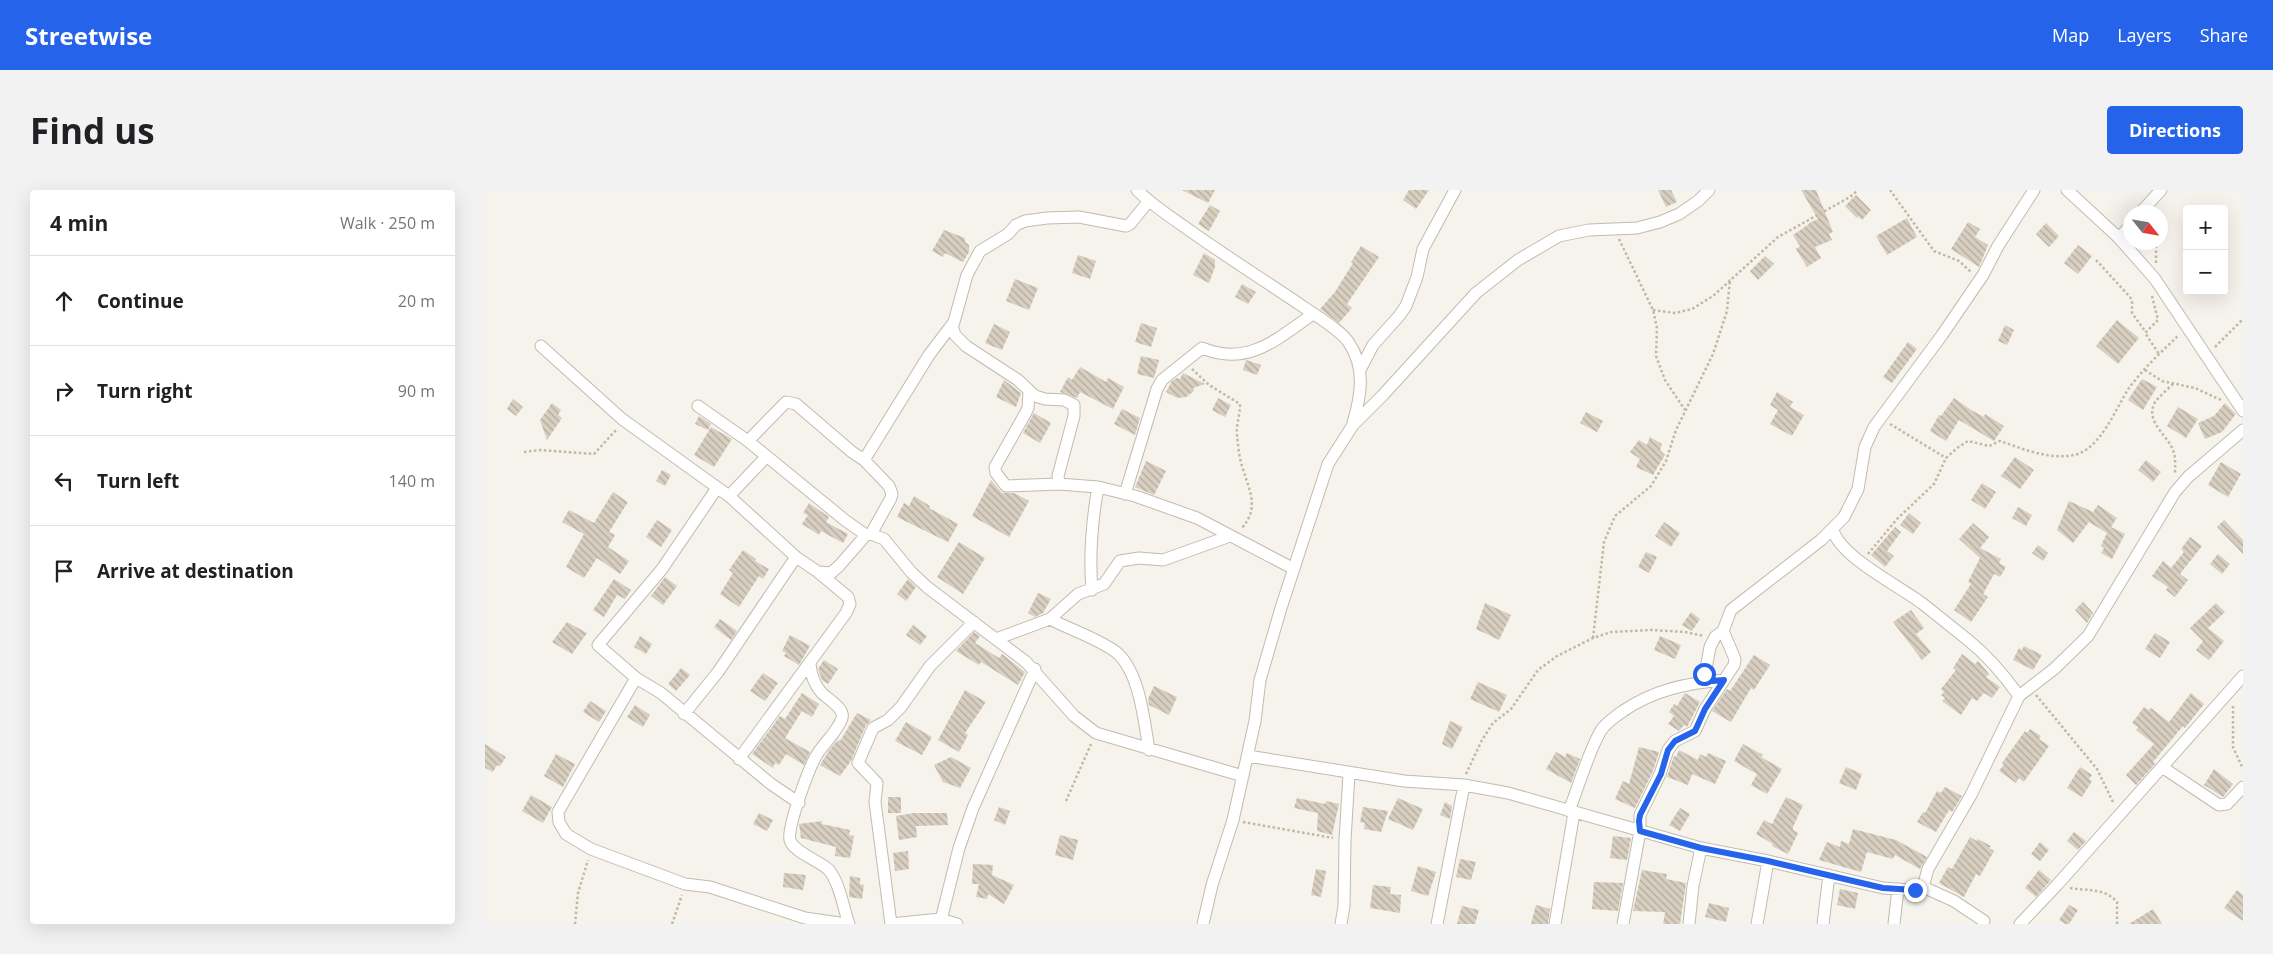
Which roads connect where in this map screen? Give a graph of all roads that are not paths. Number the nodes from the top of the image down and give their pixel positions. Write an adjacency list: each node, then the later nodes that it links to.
1 (1137, 190): 7 (street)
2 (1455, 190): 14 (street)
3 (1709, 190): 18 (street)
4 (2034, 190): 28 (street)
5 (2067, 190): 10 (street)
6 (2161, 190): 8 (street)
7 (1148, 202): 11 (street); 12 (street)
8 (2147, 205)
9 (2123, 234): 10 (street)
10 (2119, 238): 17 (street)
11 (1313, 314): 14 (street); 26 (street)
12 (952, 325): 15 (street); 22 (street)
13 (541, 346): 25 (street)
14 (1360, 370): 18 (street)
15 (1029, 391): 23 (street); 23 (street)
16 (698, 406): 20 (street)
17 (2240, 407)
18 (1353, 425): 32 (street)
19 (2243, 430): 45 (street)
20 (748, 441): 21 (street); 22 (street)
21 (766, 457): 27 (street); 29 (street)
22 (864, 460): 29 (street)
23 (1059, 484): 24 (street)
24 (1098, 487): 26 (street); 34 (street)
25 (717, 488): 27 (street); 42 (street)
26 (1125, 494): 30 (street)
27 (729, 496): 31 (street)
28 (1833, 530): 37 (street); 45 (street)
29 (869, 534): 33 (street); 36 (street)
30 (1231, 536): 32 (street); 34 (street)
31 (796, 557): 33 (street); 46 (street)
32 (1294, 569): 48 (street)
33 (818, 572): 39 (street)
34 (1092, 590): 35 (street)
35 (1050, 619): 38 (street); 47 (street)
36 (974, 622): 38 (street); 66 (street)
37 (1719, 634): 43 (street); 44 (street)
38 (997, 639): 40 (street)
39 (810, 664): 49 (street); 55 (street)
40 (1035, 669): 47 (street); 63 (street)
41 (2243, 676): 50 (street)
42 (636, 678): 46 (street); 65 (street)
43 (1724, 680): 44 (street); 57 (street)
44 (1700, 682): 56 (street)
45 (2019, 696): 61 (street)
46 (684, 714): 49 (street)
47 (1149, 750): 52 (street)
48 (1248, 756): 51 (street); 52 (street)
49 (739, 759): 55 (street)
50 (2162, 767): 54 (street); 78 (street)
51 (1349, 774): 53 (street); 69 (street)
52 (1243, 776): 68 (street)
53 (1462, 785): 56 (street); 70 (street)
54 (2243, 787)
55 (799, 803): 65 (street)
56 (1571, 812): 57 (street); 71 (street)
57 (1640, 831): 58 (street); 72 (street)
58 (1701, 848): 59 (street); 73 (street)
59 (1768, 861): 60 (street); 74 (street)
60 (1829, 875): 62 (street); 75 (street)
61 (1923, 887): 62 (street); 64 (street)
62 (1898, 889): 76 (street)
63 (940, 922): 66 (street); 67 (street)
64 (1987, 922): 77 (street)
65 (847, 924)
66 (891, 924)
67 (957, 924)
68 (1203, 924)
69 (1341, 924)
70 (1437, 924)
71 (1555, 924)
72 (1623, 924)
73 (1689, 924)
74 (1757, 924)
75 (1823, 924)
76 (1893, 924)
77 (1971, 924)
78 (2020, 924)

